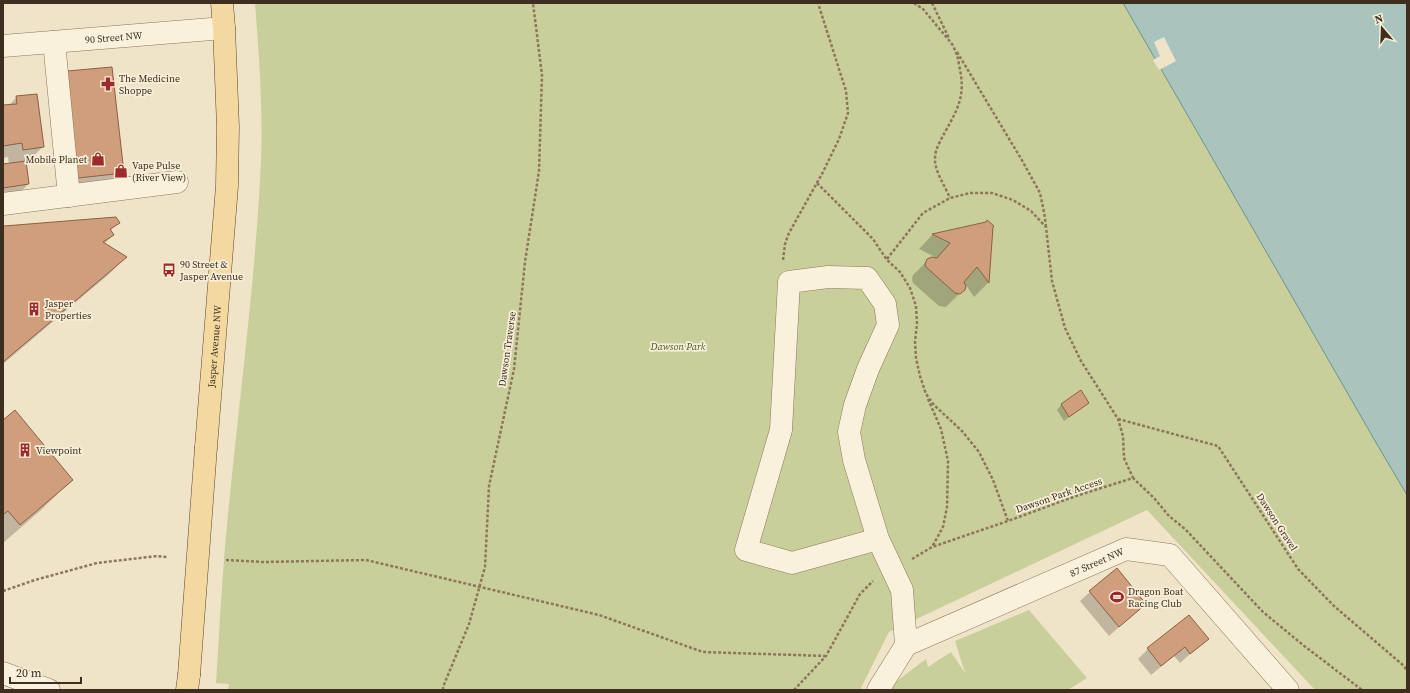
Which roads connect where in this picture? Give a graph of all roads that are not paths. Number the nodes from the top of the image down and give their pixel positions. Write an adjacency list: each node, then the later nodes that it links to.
1 (222, 3): 2 (main road, Jasper Avenue NW)
2 (224, 28): 3 (street, 90 Street NW); 11 (main road, Jasper Avenue NW, bridge)
3 (54, 42): 4 (street, 90 Street NW); 6 (street)
4 (3, 46)
5 (177, 182): 6 (street)
6 (69, 196): 7 (street)
7 (3, 204)
8 (878, 539): 8 (street); 9 (street)
9 (906, 645): 13 (street); 14 (street, 87 Street NW)
10 (3, 673): 12 (street)
11 (188, 683)
12 (49, 690)
13 (878, 690)
14 (1288, 690)

